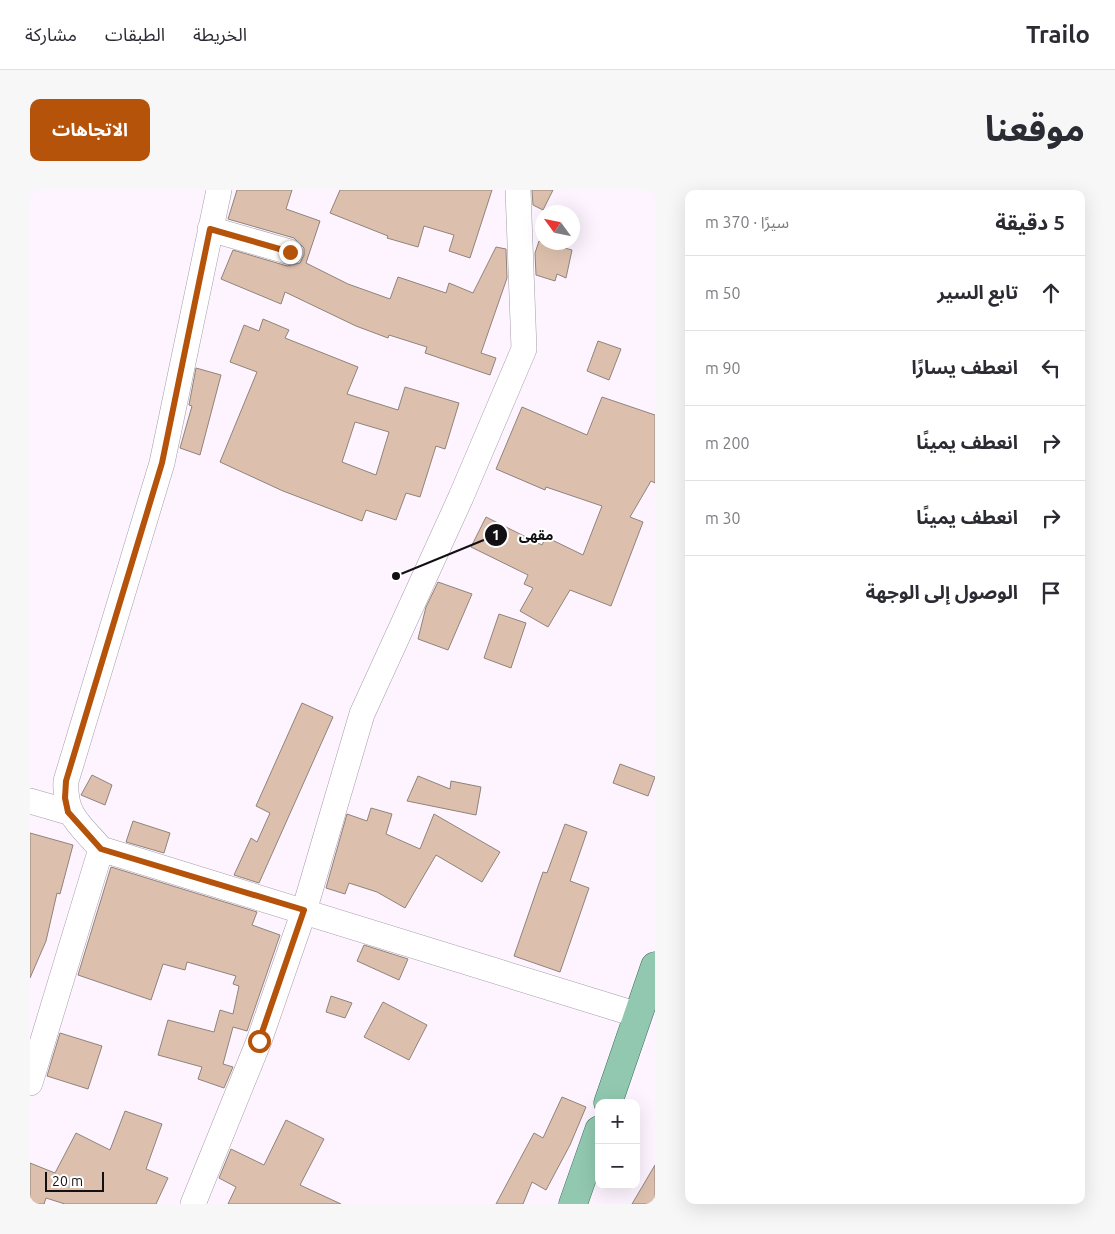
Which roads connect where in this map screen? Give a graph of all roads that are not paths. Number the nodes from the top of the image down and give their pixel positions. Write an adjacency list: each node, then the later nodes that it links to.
1 (220, 190): 3 (street)
2 (518, 190): 8 (street)
3 (210, 229): 4 (street); 6 (street)
4 (290, 252)
5 (30, 802): 6 (street)
6 (68, 812): 7 (street)
7 (101, 849): 8 (street); 11 (street)
8 (304, 910): 10 (street); 14 (street)
9 (655, 966): 10 (main road)
10 (638, 1015): 12 (main road)
11 (30, 1083)
12 (609, 1099)
13 (595, 1141): 15 (main road)
14 (193, 1204)
15 (573, 1204)

